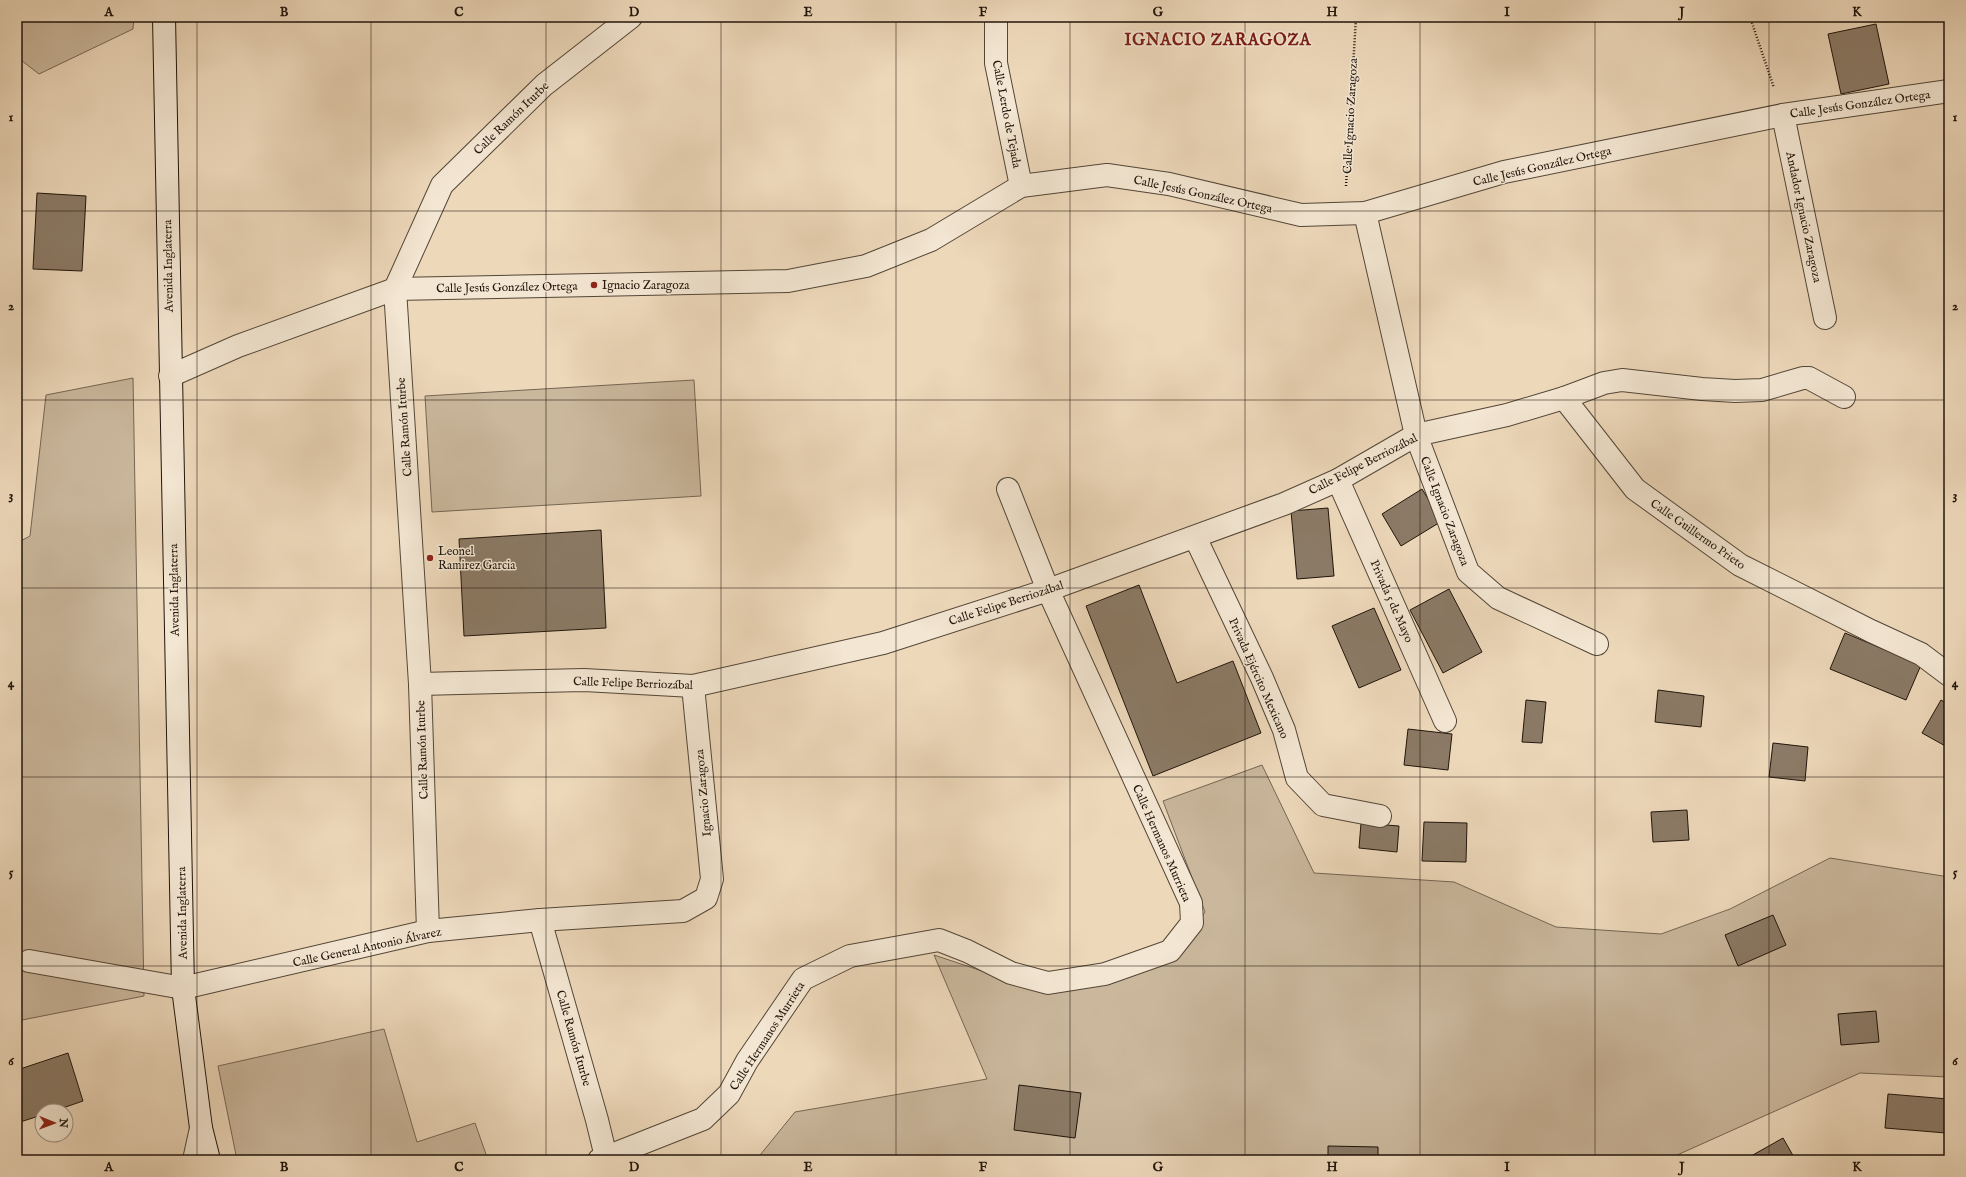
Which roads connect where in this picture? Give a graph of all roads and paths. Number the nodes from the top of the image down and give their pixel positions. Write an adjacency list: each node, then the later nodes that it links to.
1 (164, 17): 12 (street, Avenida Inglaterra)
2 (631, 17): 10 (street, Calle Ramón Iturbe)
3 (996, 17): 8 (street, Calle Lerdo de Tejada)
4 (1356, 17): 9 (path, Calle Ignacio Zaragoza)
5 (1750, 17): 7 (path)
6 (1949, 91): 7 (street, Calle Jesús González Ortega)
7 (1783, 115): 9 (street, Calle Jesús González Ortega); 11 (street, Andador Ignacio Zaragoza)
8 (1022, 186): 9 (street, Calle Jesús González Ortega); 10 (street, Calle Jesús González Ortega)
9 (1355, 214): 15 (street, Calle Ignacio Zaragoza)
10 (395, 289): 12 (street, Calle Jesús González Ortega); 22 (street, Calle Ramón Iturbe)
11 (1825, 318)
12 (170, 376): 30 (street, Avenida Inglaterra)
13 (1844, 397): 14 (street, Calle Felipe Berriozábal)
14 (1564, 398): 15 (street, Calle Felipe Berriozábal); 21 (street, Calle Guillermo Prieto)
15 (1416, 435): 16 (street, Calle Felipe Berriozábal); 20 (street, Calle Ignacio Zaragoza)
16 (1338, 480): 18 (street, Calle Felipe Berriozábal); 24 (street, Privada 5 de Mayo)
17 (1008, 489): 19 (street, Calle Hermanos Murrieta)
18 (1195, 537): 19 (street, Calle Felipe Berriozábal); 25 (street, Privada Ejército Mexicano)
19 (1048, 590): 23 (street, Calle Felipe Berriozábal); 32 (street, Calle Hermanos Murrieta)
20 (1597, 644)
21 (1949, 675)
22 (420, 684): 23 (street, Calle Felipe Berriozábal); 28 (street, Calle Ramón Iturbe)
23 (693, 686): 26 (street, Ignacio Zaragoza)
24 (1445, 722)
25 (1380, 816)
26 (706, 898): 27 (street, Calle General Antonio Álvarez)
27 (540, 920): 28 (street, Calle General Antonio Álvarez); 32 (street, Calle Ramón Iturbe)
28 (428, 931): 30 (street, Calle General Antonio Álvarez)
29 (30, 961): 30 (street, Calle General Antonio Álvarez)
30 (183, 988): 31 (street, Avenida Inglaterra)
31 (201, 1128): 33 (street); 34 (street, Avenida Inglaterra)
32 (602, 1158)
33 (194, 1160)
34 (209, 1160)

